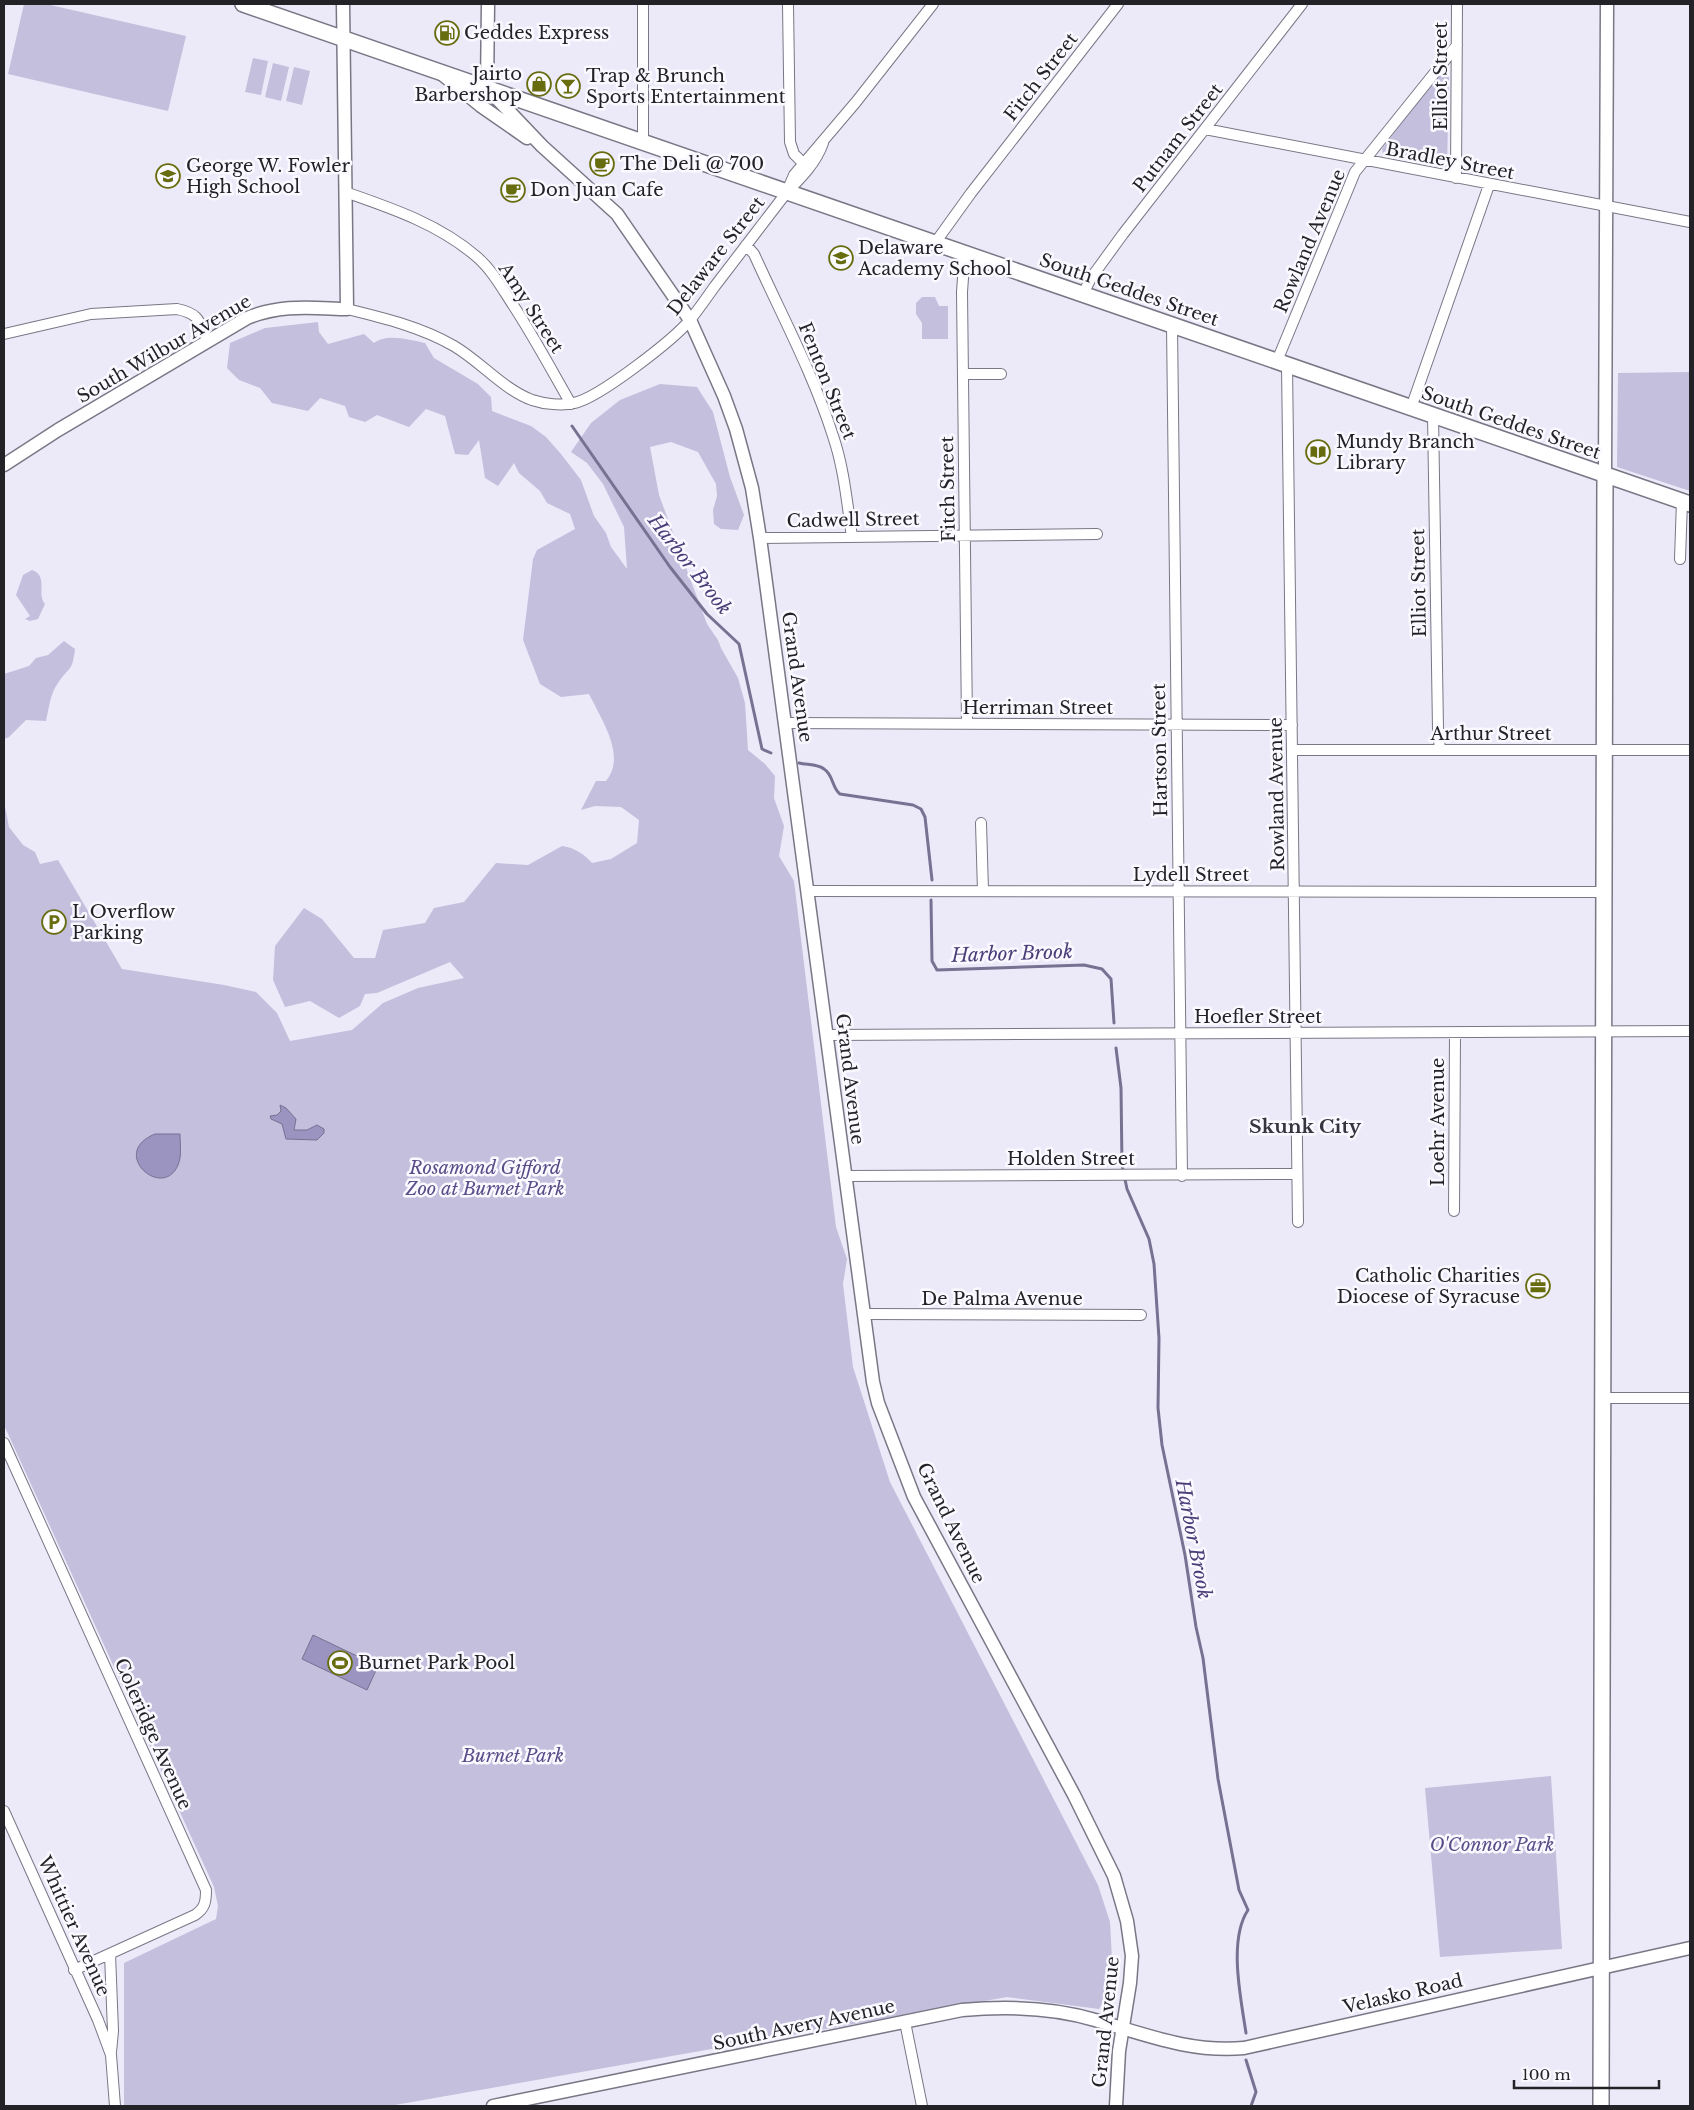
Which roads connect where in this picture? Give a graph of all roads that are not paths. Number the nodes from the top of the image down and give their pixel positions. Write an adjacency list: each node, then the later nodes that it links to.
1 (243, 4): 11 (main road, South Geddes Street)
2 (342, 4): 11 (street)
3 (488, 4): 14 (street)
4 (643, 4): 16 (street)
5 (788, 4): 20 (street)
6 (933, 4): 17 (street, Delaware Street)
7 (1118, 4): 27 (street, Fitch Street)
8 (1302, 4): 15 (street, Putnam Street)
9 (1457, 4): 12 (street, Elliot Street)
10 (1607, 4): 25 (street)
11 (343, 38): 13 (main road, South Geddes Street); 23 (street)
12 (1457, 45): 19 (street, Rowland Avenue); 21 (street, Elliot Street)
13 (438, 72): 14 (main road, South Geddes Street); 18 (street)
14 (487, 88): 16 (main road, South Geddes Street); 18 (street, Grand Avenue)
15 (1205, 129): 19 (street, Bradley Street); 30 (street, Putnam Street)
16 (643, 143): 24 (main road, South Geddes Street)
17 (823, 143): 20 (street, Delaware Street); 24 (street, Delaware Street)
18 (542, 146): 32 (street, Grand Avenue)
19 (1364, 161): 21 (street, Bradley Street); 36 (street, Rowland Avenue)
20 (803, 164): 24 (street, Delaware Street)
21 (1456, 178): 22 (street, Bradley Street)
22 (1489, 185): 25 (street, Bradley Street); 40 (street)
23 (344, 192): 31 (street); 39 (street, Amy Street)
24 (786, 192): 27 (main road, South Geddes Street); 28 (street, Delaware Street)
25 (1606, 206): 26 (street, Bradley Street); 43 (street)
26 (1690, 222)
27 (935, 243): 29 (main road, South Geddes Street)
28 (746, 246): 32 (street, Delaware Street); 47 (street, Fenton Street)
29 (967, 254): 30 (main road, South Geddes Street); 37 (street, Fitch Street)
30 (1082, 294): 33 (main road, South Geddes Street)
31 (347, 309): 35 (street, South Wilbur Avenue); 39 (street, South Wilbur Avenue)
32 (690, 320): 39 (street, Delaware Street); 48 (street, Grand Avenue)
33 (1172, 325): 36 (main road, South Geddes Street); 52 (street, Hartson Street)
34 (4, 334): 35 (street)
35 (208, 341): 42 (street, South Wilbur Avenue)
36 (1282, 363): 40 (main road, South Geddes Street); 53 (street, Rowland Avenue)
37 (964, 374): 38 (street); 46 (street, Fitch Street)
38 (1001, 374)
39 (571, 404)
40 (1411, 408): 41 (main road, South Geddes Street)
41 (1433, 416): 43 (main road, South Geddes Street); 55 (street, Elliot Street)
42 (4, 465)
43 (1605, 474): 44 (main road, South Geddes Street); 56 (main road)
44 (1686, 503): 49 (street)
45 (1097, 534): 46 (street, Cadwell Street)
46 (965, 535): 47 (street, Cadwell Street); 51 (street, Fitch Street)
47 (852, 537): 48 (street, Cadwell Street)
48 (760, 538): 50 (street, Grand Avenue)
49 (1680, 559)
50 (785, 723): 51 (street, Herriman Street); 59 (street, Grand Avenue)
51 (967, 724): 52 (street, Herriman Street)
52 (1176, 725): 53 (street, Herriman Street); 61 (street, Hartson Street)
53 (1292, 725): 54 (street, Rowland Avenue)
54 (1292, 750): 55 (street, Arthur Street); 62 (street, Rowland Avenue)
55 (1440, 750): 56 (street, Arthur Street)
56 (1604, 750): 57 (street, Arthur Street); 63 (main road)
57 (1690, 750)
58 (981, 823): 60 (street)
59 (808, 891): 60 (street, Lydell Street); 69 (street, Grand Avenue)
60 (983, 891): 61 (street, Lydell Street)
61 (1178, 891): 62 (street, Lydell Street); 66 (street, Hartson Street)
62 (1294, 891): 63 (street, Lydell Street); 68 (street, Rowland Avenue)
63 (1604, 892): 65 (main road)
64 (1690, 1031): 65 (street, Hoefler Street)
65 (1603, 1032): 67 (street, Hoefler Street); 77 (main road)
66 (1181, 1033): 68 (street, Hoefler Street); 69 (street, Hoefler Street); 72 (street, Hartson Street)
67 (1455, 1033): 68 (street, Hoefler Street); 73 (street, Loehr Avenue)
68 (1295, 1034): 70 (street, Rowland Avenue)
69 (827, 1035): 71 (street, Grand Avenue)
70 (1297, 1174): 72 (street, Holden Street); 74 (street, Rowland Avenue)
71 (845, 1176): 72 (street, Holden Street); 75 (street, Grand Avenue)
72 (1182, 1176)
73 (1454, 1211)
74 (1298, 1222)
75 (864, 1314): 76 (street, De Palma Avenue); 88 (street, Grand Avenue)
76 (1141, 1315)
77 (1602, 1398): 78 (street); 85 (main road)
78 (1690, 1398)
79 (4, 1443): 80 (street, Coleridge Avenue)
80 (14, 1465): 81 (street); 84 (street, Coleridge Avenue)
81 (4, 1471)
82 (4, 1811): 86 (street, Whittier Avenue)
83 (1690, 1948): 85 (street, Velasko Road)
84 (110, 1954): 86 (street, Coleridge Avenue); 89 (street, Whittier Avenue)
85 (1601, 1967): 88 (street, Velasko Road); 94 (main road)
86 (74, 1970): 89 (street, Whittier Avenue)
87 (905, 2022): 88 (street, South Avery Avenue); 91 (street, South Avery Avenue); 92 (street)
88 (1123, 2029): 93 (street, Grand Avenue)
89 (111, 2055): 90 (street, Whittier Avenue)
90 (115, 2106)
91 (493, 2106)
92 (922, 2106)
93 (1116, 2106)
94 (1601, 2106)

